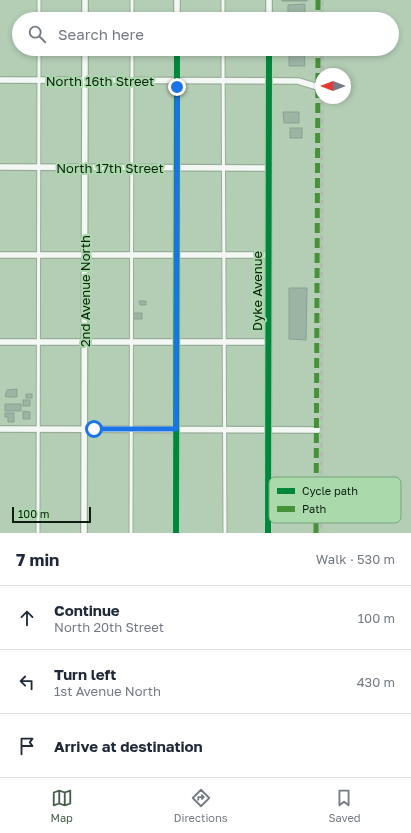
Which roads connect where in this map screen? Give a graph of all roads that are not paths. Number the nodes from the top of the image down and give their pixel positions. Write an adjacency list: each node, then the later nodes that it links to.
1 (39, 0): 7 (lane)
2 (85, 0): 8 (street)
3 (132, 0): 9 (lane)
4 (177, 0): 10 (street)
5 (223, 0): 11 (lane)
6 (269, 0): 12 (street)
7 (39, 12)
8 (85, 12)
9 (132, 12)
10 (177, 12)
11 (223, 12)
12 (269, 12)
13 (39, 56): 20 (lane)
14 (85, 56): 21 (street, 2nd Avenue North)
15 (132, 56): 22 (lane)
16 (177, 56): 23 (street)
17 (223, 56): 24 (lane)
18 (269, 56): 25 (street, Dyke Avenue)
19 (0, 80): 20 (street, North 16th Street)
20 (39, 80): 21 (street, North 16th Street); 28 (lane)
21 (85, 81): 22 (street, North 16th Street); 29 (street, 2nd Avenue North)
22 (132, 81): 23 (street, North 16th Street); 30 (lane)
23 (177, 81): 24 (street, North 16th Street); 31 (street)
24 (223, 81): 25 (street, North 16th Street); 32 (lane)
25 (269, 81): 26 (street, North 16th Street); 33 (street, Dyke Avenue)
26 (315, 86)
27 (0, 167): 28 (street, North 17th Street)
28 (39, 167): 29 (street, North 17th Street); 34 (lane)
29 (85, 168): 30 (street, North 17th Street); 37 (street, 2nd Avenue North)
30 (131, 168): 31 (street, North 17th Street); 35 (lane)
31 (177, 168): 32 (street, North 17th Street); 38 (street)
32 (223, 168): 33 (street, North 17th Street); 39 (lane)
33 (269, 168): 40 (street, Dyke Avenue)
34 (39, 254): 36 (street); 37 (street); 42 (lane)
35 (131, 254): 37 (street); 38 (street); 44 (lane)
36 (0, 255)
37 (85, 255): 43 (street, 2nd Avenue North)
38 (177, 255): 39 (street); 45 (street)
39 (223, 255): 40 (street); 46 (lane)
40 (269, 255): 47 (street, Dyke Avenue)
41 (0, 342): 42 (street)
42 (38, 342): 43 (street); 49 (lane)
43 (85, 342): 44 (street); 50 (street, 2nd Avenue North)
44 (130, 342): 45 (street); 51 (lane)
45 (176, 342): 46 (street); 52 (street)
46 (224, 342): 47 (street); 53 (lane)
47 (268, 342): 54 (street, Dyke Avenue)
48 (0, 429): 49 (street)
49 (38, 429): 50 (street); 56 (lane)
50 (84, 429): 51 (street); 57 (street, 2nd Avenue North)
51 (131, 429): 52 (street); 58 (lane)
52 (176, 429): 53 (street); 59 (street)
53 (225, 430): 54 (street); 60 (lane)
54 (268, 430): 55 (street); 61 (street, Dyke Avenue)
55 (318, 430)
56 (38, 533)
57 (84, 533)
58 (131, 533)
59 (176, 533)
60 (225, 533)
61 (268, 533)

